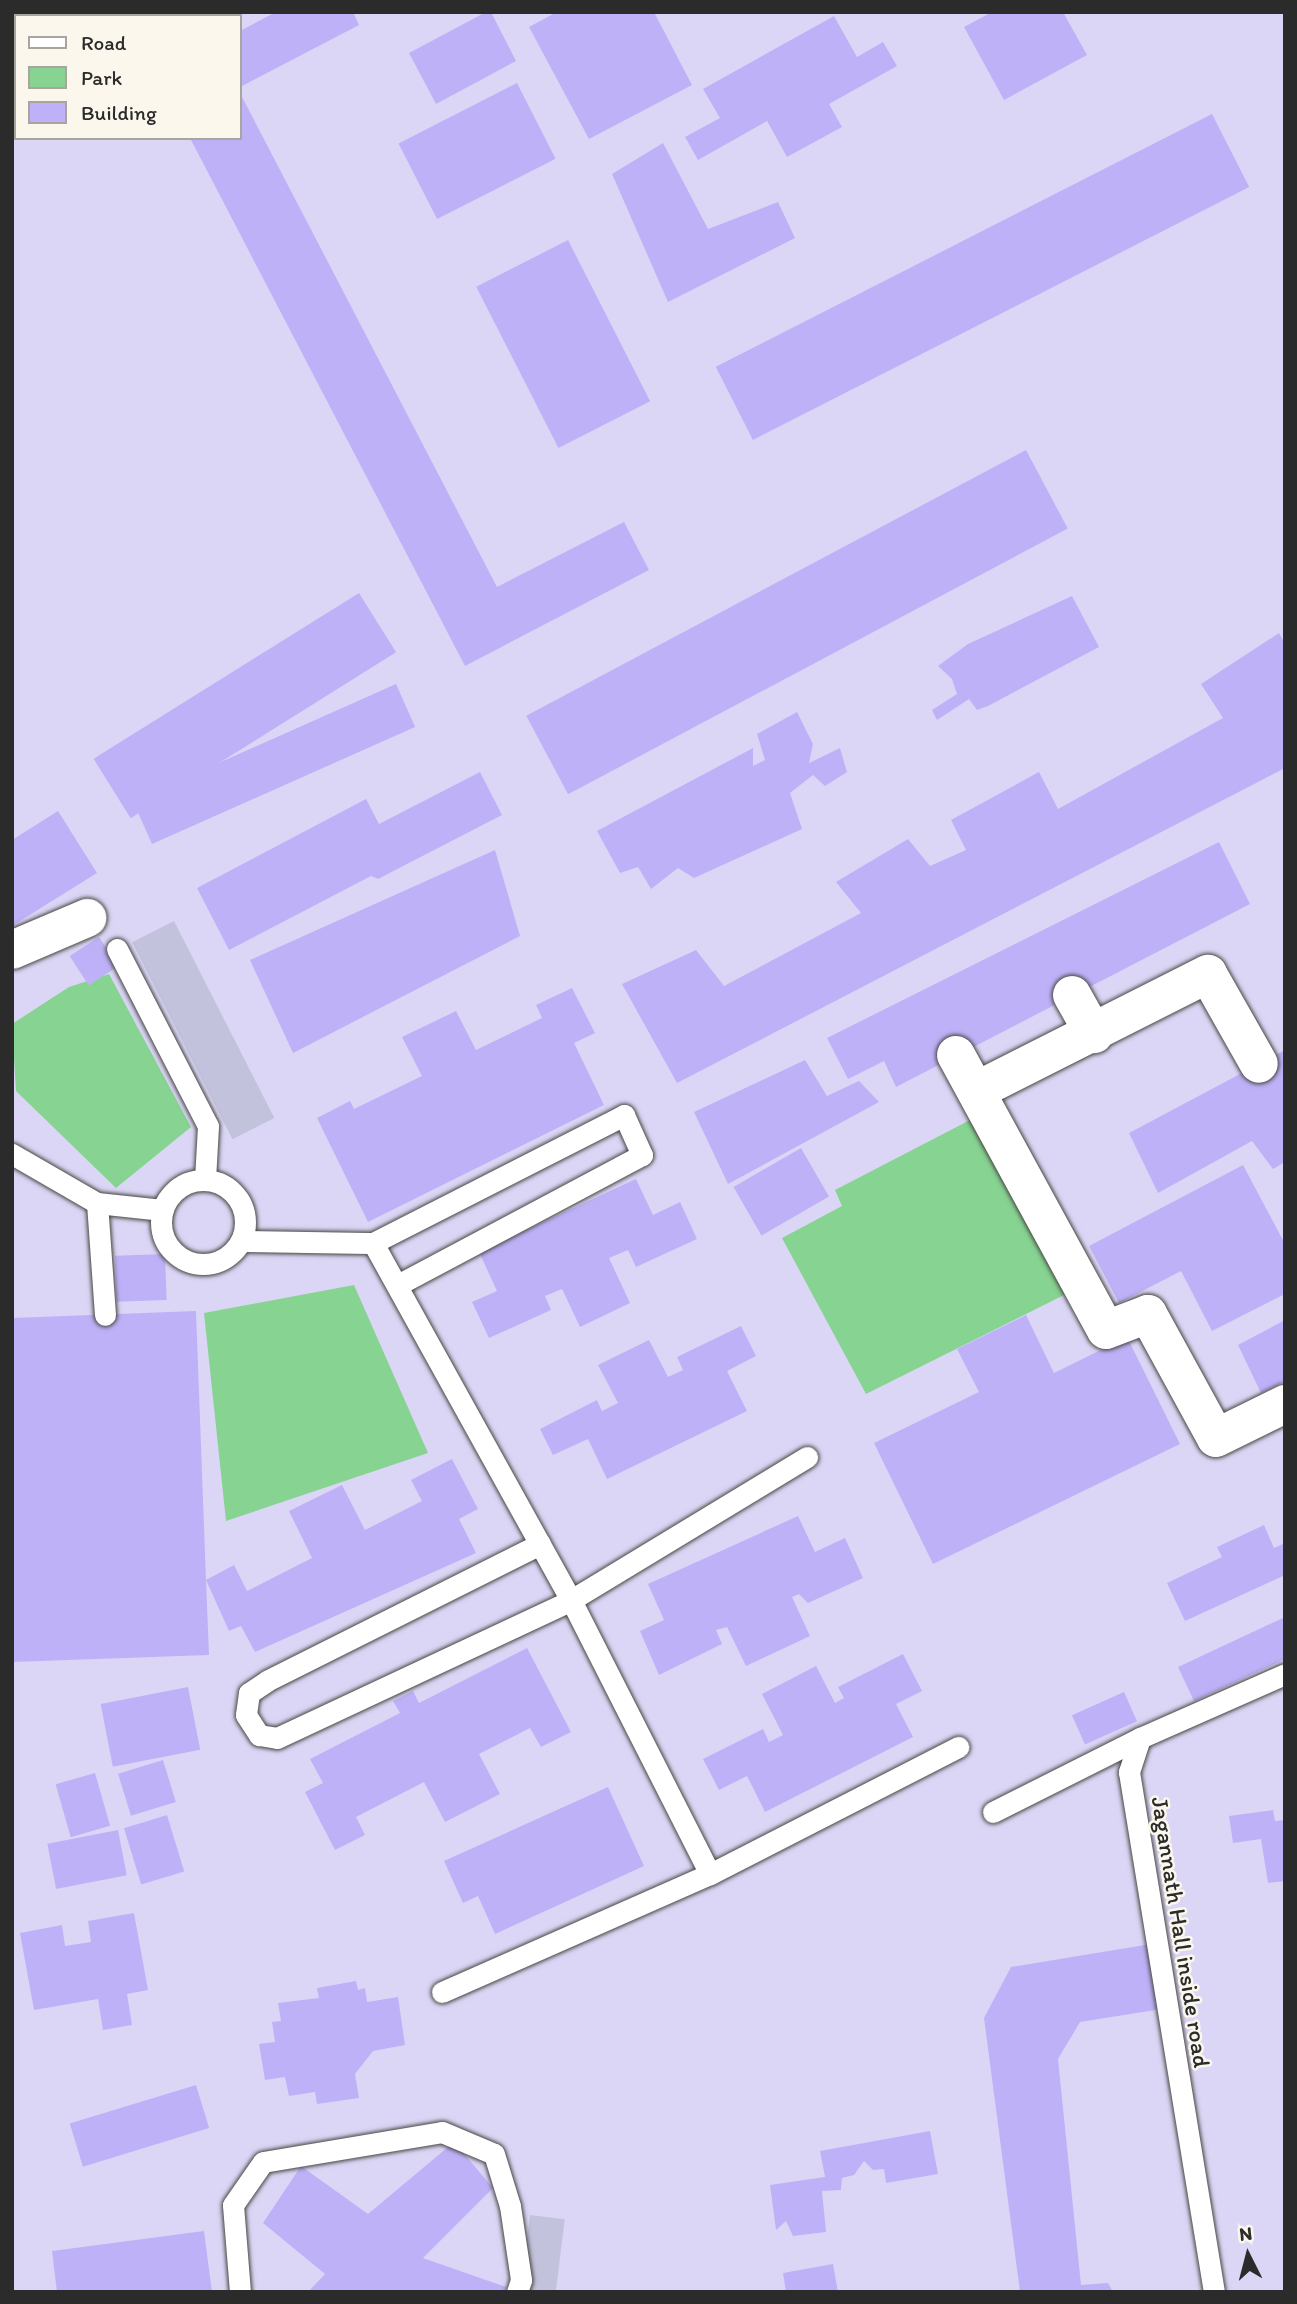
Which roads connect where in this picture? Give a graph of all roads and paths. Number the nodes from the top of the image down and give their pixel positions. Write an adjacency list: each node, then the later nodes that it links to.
1 (88, 918): 3 (street)
2 (117, 948): 10 (lane)
3 (12, 950)
4 (1072, 995): 5 (street)
5 (1094, 1034): 7 (street); 8 (street)
6 (956, 1055): 8 (street)
7 (1259, 1064)
8 (976, 1091): 17 (street)
9 (12, 1154): 11 (lane)
10 (205, 1180): 12 (lane); 13 (lane)
11 (97, 1203): 12 (lane); 16 (lane)
12 (163, 1210): 13 (lane)
13 (241, 1241): 14 (lane)
14 (373, 1242): 15 (lane); 15 (lane)
15 (397, 1285): 19 (lane)
16 (105, 1315)
17 (1285, 1404)
18 (807, 1457): 20 (lane)
19 (540, 1544): 20 (lane); 20 (lane)
20 (571, 1600): 25 (lane)
21 (1285, 1674): 22 (lane)
22 (1140, 1738): 24 (lane); 29 (lane, Jagannath Hall inside road)
23 (958, 1747): 25 (lane)
24 (993, 1812)
25 (710, 1874): 26 (lane)
26 (442, 1992)
27 (240, 2292): 28 (lane)
28 (517, 2292)
29 (1213, 2292)

